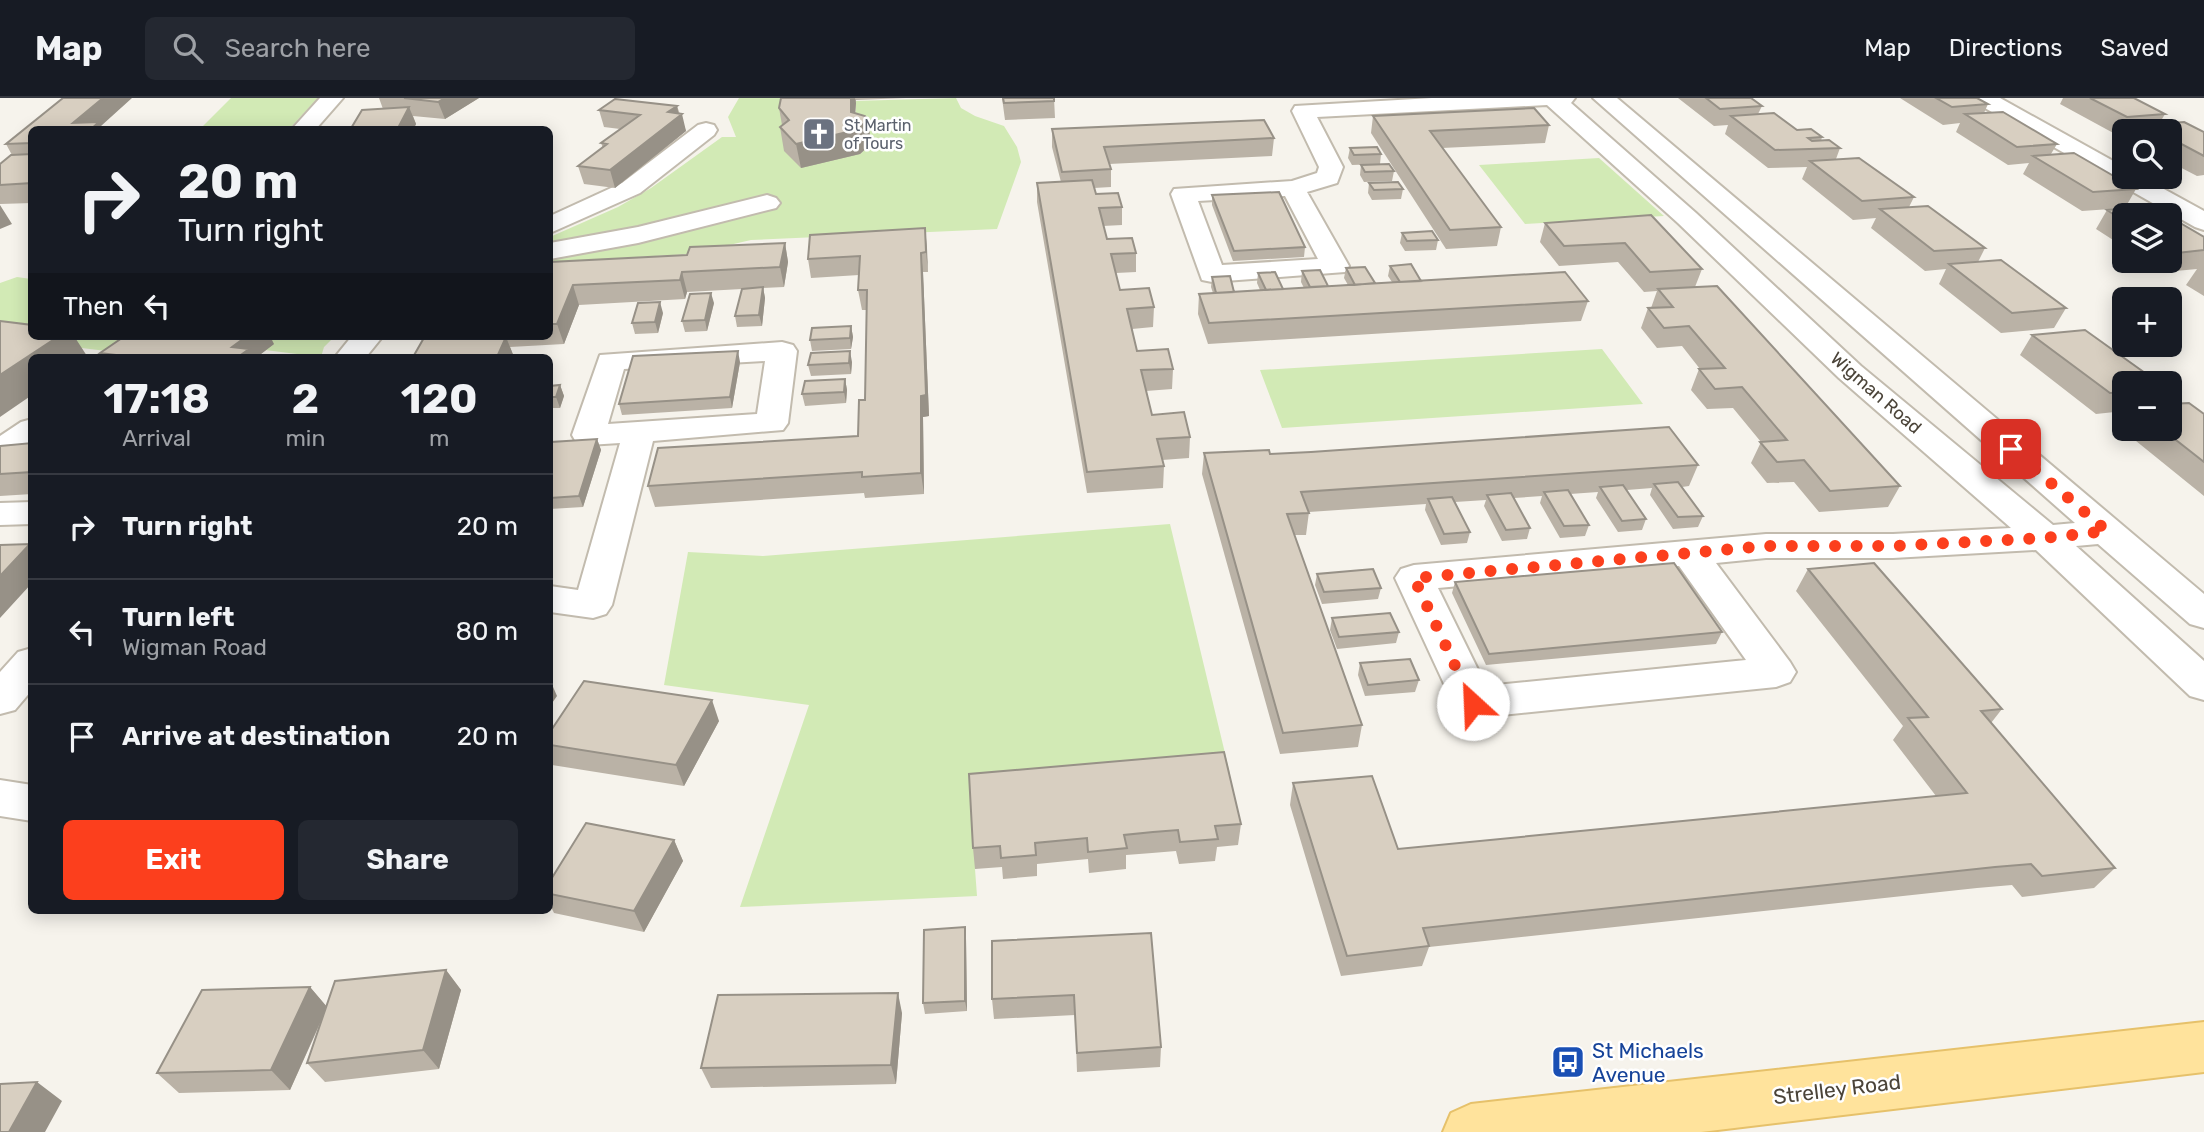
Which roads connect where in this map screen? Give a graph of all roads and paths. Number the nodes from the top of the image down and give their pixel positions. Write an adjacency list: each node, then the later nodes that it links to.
1 (332, 98): 5 (street)
2 (1556, 98): 7 (street); 20 (street, Wigman Road)
3 (1604, 98): 19 (street)
4 (1984, 98): 9 (street)
5 (306, 126)
6 (706, 130): 10 (street)
7 (1293, 188): 7 (street)
8 (767, 203): 11 (street)
9 (2204, 222)
10 (553, 224)
11 (553, 250)
12 (365, 340): 13 (street)
13 (353, 354)
14 (28, 432): 16 (street)
15 (639, 432): 15 (street); 22 (street)
16 (2, 450)
17 (0, 513): 18 (street)
18 (28, 513)
19 (2107, 531): 20 (street); 23 (street)
20 (2045, 538): 21 (street); 25 (street, Wigman Road)
21 (1689, 553): 21 (street)
22 (553, 599)
23 (2204, 615)
24 (28, 668): 26 (street)
25 (2204, 685)
26 (0, 699)
27 (0, 797): 28 (street)
28 (28, 802)
29 (2204, 1047): 30 (main road, Strelley Road)
30 (1471, 1132)

